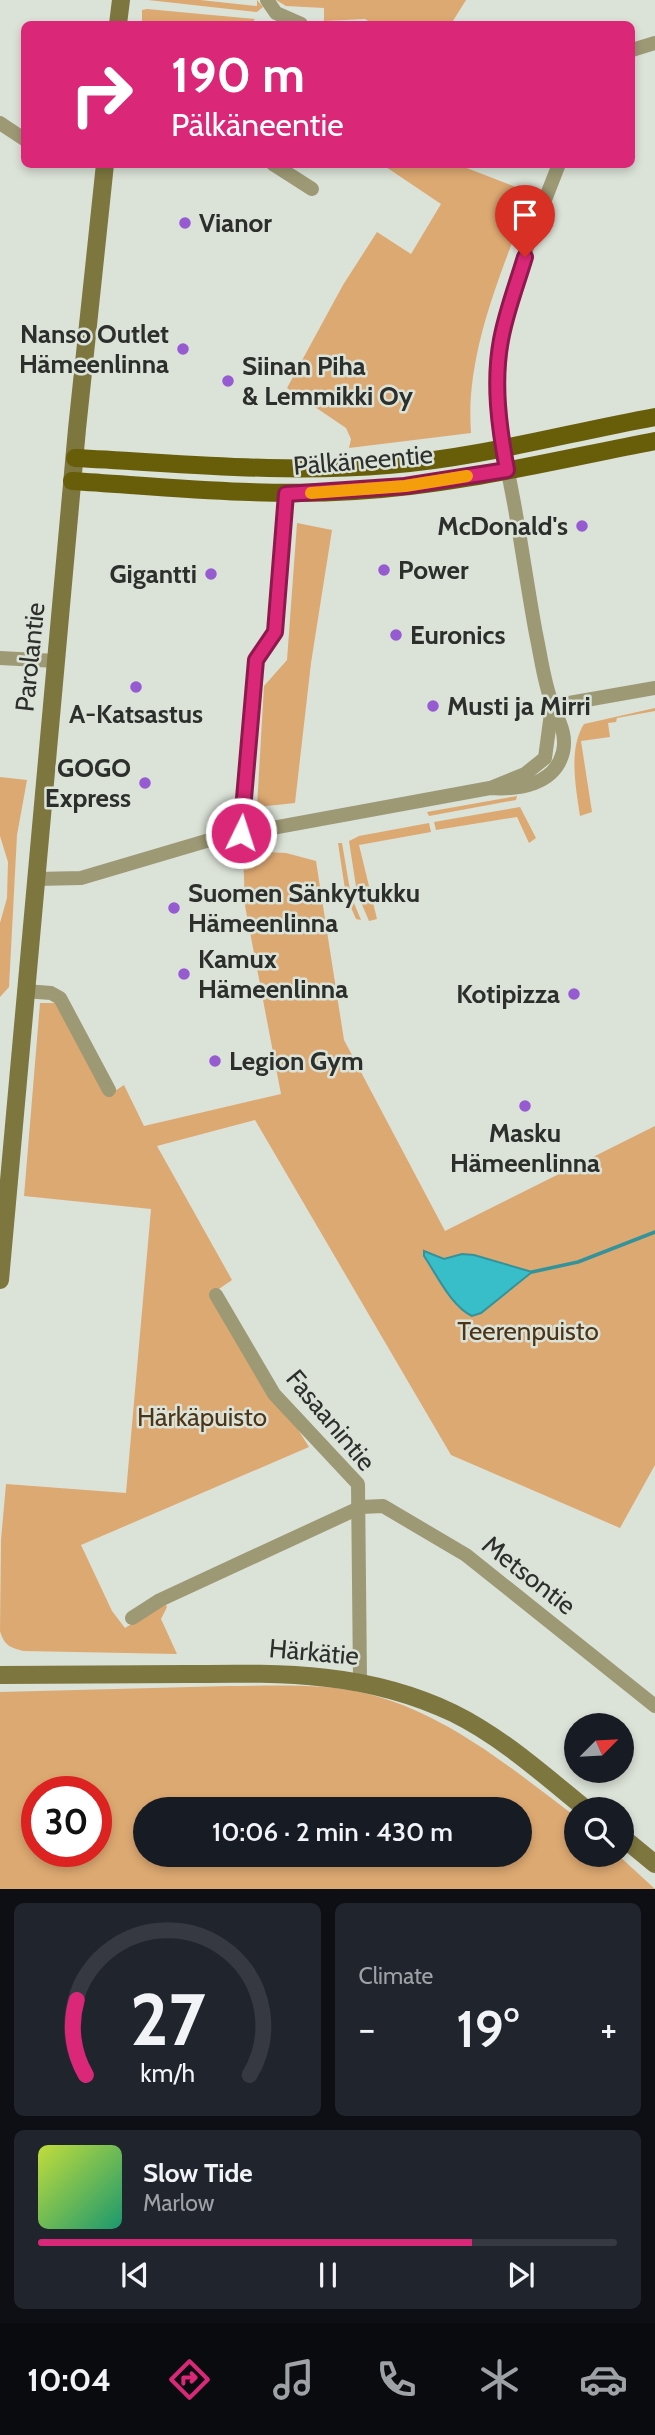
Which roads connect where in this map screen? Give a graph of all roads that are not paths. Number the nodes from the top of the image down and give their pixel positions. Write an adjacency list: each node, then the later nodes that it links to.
1 (121, 0): 3 (main road)
2 (267, 0): 4 (street)
3 (118, 21)
4 (294, 21)
5 (655, 43): 6 (street)
6 (635, 49)
7 (0, 123): 8 (street)
8 (21, 137)
9 (105, 168): 16 (main road, Parolantie)
10 (280, 168): 12 (street)
11 (557, 168): 15 (street)
12 (312, 188)
13 (655, 417): 15 (main road, Pälkäneentie)
14 (655, 441): 17 (main road, Pälkäneentie)
15 (503, 447): 16 (main road, Pälkäneentie); 17 (street)
16 (75, 458): 18 (main road, Parolantie)
17 (507, 470): 19 (main road, Pälkäneentie); 23 (street)
18 (72, 481): 19 (main road, Pälkäneentie); 21 (main road, Parolantie)
19 (286, 494): 24 (street)
20 (0, 658): 21 (street)
21 (56, 661): 25 (main road, Parolantie)
22 (655, 688): 23 (street)
23 (552, 706): 24 (street)
24 (241, 833): 25 (street)
25 (36, 879): 26 (main road, Parolantie)
26 (25, 990): 27 (street); 28 (main road, Parolantie)
27 (109, 1090)
28 (0, 1280)
29 (216, 1294): 30 (street, Fasaanintie)
30 (361, 1507): 31 (street); 33 (street); 34 (street, Metsontie)
31 (132, 1618)
32 (0, 1675): 33 (main road, Härkätie)
33 (360, 1681): 35 (main road, Härkätie)
34 (653, 1701)
35 (570, 1797)
36 (634, 1847): 37 (main road)
37 (655, 1864)

